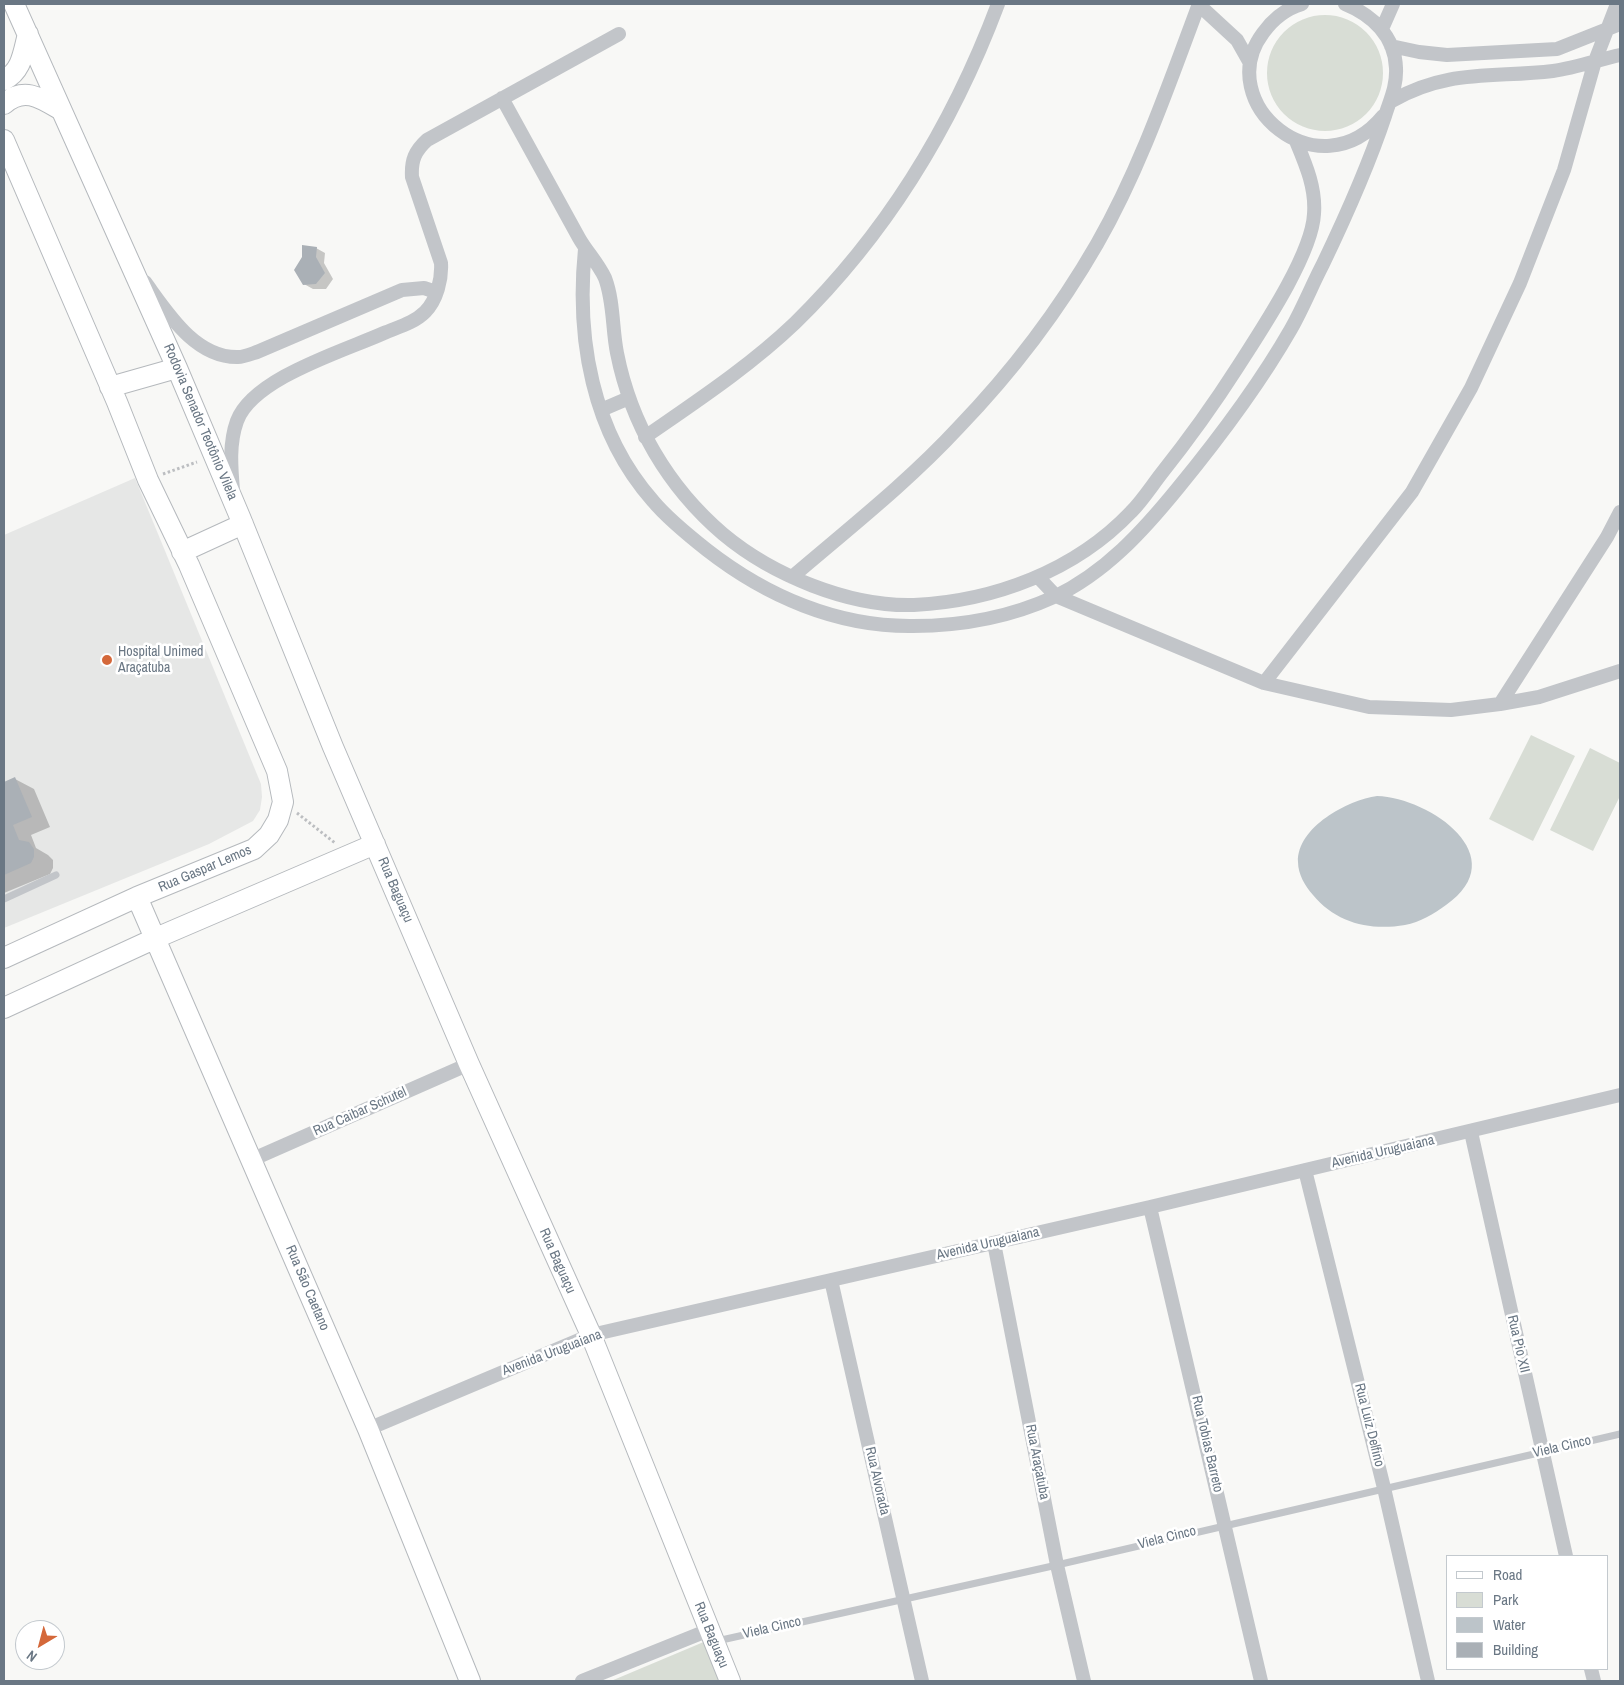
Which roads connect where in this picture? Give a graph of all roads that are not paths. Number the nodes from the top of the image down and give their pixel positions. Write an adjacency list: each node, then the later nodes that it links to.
1 (14, 4): 10 (main road, Rodovia Senador Teotônio Vilela)
2 (998, 4): 30 (street)
3 (1199, 4): 15 (street); 37 (street)
4 (1302, 4): 15 (street)
5 (1345, 4): 9 (street)
6 (1393, 4): 9 (street)
7 (1618, 4): 8 (street)
8 (1614, 26): 12 (street); 14 (street)
9 (1382, 28): 12 (street)
10 (28, 34): 16 (main road); 20 (main road, Rodovia Senador Teotônio Vilela)
11 (619, 34): 17 (street)
12 (1392, 46): 19 (street)
13 (1620, 54): 14 (street)
14 (1595, 61): 19 (street); 41 (street)
15 (1250, 63): 22 (street)
16 (4, 80)
17 (502, 98): 23 (street); 25 (street)
18 (4, 104): 20 (main road)
19 (1389, 106): 22 (street); 39 (street)
20 (60, 110): 24 (main road, Rodovia Senador Teotônio Vilela)
21 (4, 140): 27 (main road)
22 (1296, 141): 38 (street)
23 (585, 249): 28 (street); 29 (street)
24 (126, 255): 25 (street); 26 (main road, Rodovia Senador Teotônio Vilela)
25 (436, 292): 31 (street)
26 (177, 368): 27 (main road); 31 (main road, Rodovia Senador Teotônio Vilela)
27 (110, 387): 35 (main road)
28 (629, 398): 29 (street); 30 (street)
29 (601, 410): 36 (street)
30 (645, 437): 34 (street)
31 (234, 503): 33 (main road, Rodovia Senador Teotônio Vilela)
32 (1620, 512): 42 (street)
33 (243, 524): 35 (main road); 43 (main road, Rodovia Senador Teotônio Vilela)
34 (740, 546): 36 (street); 37 (street)
35 (182, 552): 45 (main road, Rua Gaspar Lemos)
36 (726, 564): 39 (street)
37 (792, 577): 38 (street)
38 (1039, 578): 39 (street)
39 (1056, 596): 41 (street)
40 (1620, 671): 42 (street)
41 (1264, 683): 42 (street)
42 (1500, 704)
43 (375, 844): 47 (main road); 50 (main road, Rua Baguaçu)
44 (56, 875): 46 (lane)
45 (137, 897): 47 (main road, Rua São Caetano); 48 (main road, Rua Gaspar Lemos)
46 (4, 899)
47 (156, 938): 49 (main road); 53 (main road, Rua São Caetano)
48 (4, 958)
49 (4, 1008)
50 (470, 1064): 53 (street, Rua Caibar Schutel); 58 (main road, Rua Baguaçu)
51 (1620, 1095): 52 (street, Avenida Uruguaiana)
52 (1471, 1132): 54 (street, Avenida Uruguaiana); 61 (street, Rua Pio XII)
53 (251, 1160): 59 (main road, Rua São Caetano)
54 (1305, 1170): 55 (street, Avenida Uruguaiana); 62 (street, Rua Luiz Delfino)
55 (1150, 1207): 56 (street, Avenida Uruguaiana); 63 (street, Rua Tobias Barreto)
56 (994, 1243): 57 (street, Avenida Uruguaiana); 65 (street, Rua Araçatuba)
57 (831, 1280): 58 (street, Avenida Uruguaiana); 66 (street, Rua Alvorada)
58 (591, 1335): 59 (street, Avenida Uruguaiana); 67 (main road, Rua Baguaçu)
59 (368, 1429): 68 (main road, Rua São Caetano)
60 (1620, 1434): 61 (lane, Viela Cinco)
61 (1542, 1452): 62 (lane, Viela Cinco); 64 (street, Rua Pio XII)
62 (1384, 1488): 63 (lane, Viela Cinco); 74 (street, Rua Luiz Delfino)
63 (1226, 1524): 65 (lane, Viela Cinco); 73 (street, Rua Tobias Barreto)
64 (1566, 1555)
65 (1057, 1565): 66 (lane, Viela Cinco); 72 (street, Rua Araçatuba)
66 (904, 1598): 67 (lane, Viela Cinco); 71 (street, Rua Alvorada)
67 (712, 1636): 69 (street, Viela Cinco); 70 (main road, Rua Baguaçu)
68 (470, 1681)
69 (582, 1681)
70 (730, 1681)
71 (922, 1681)
72 (1084, 1681)
73 (1261, 1681)
74 (1428, 1681)

